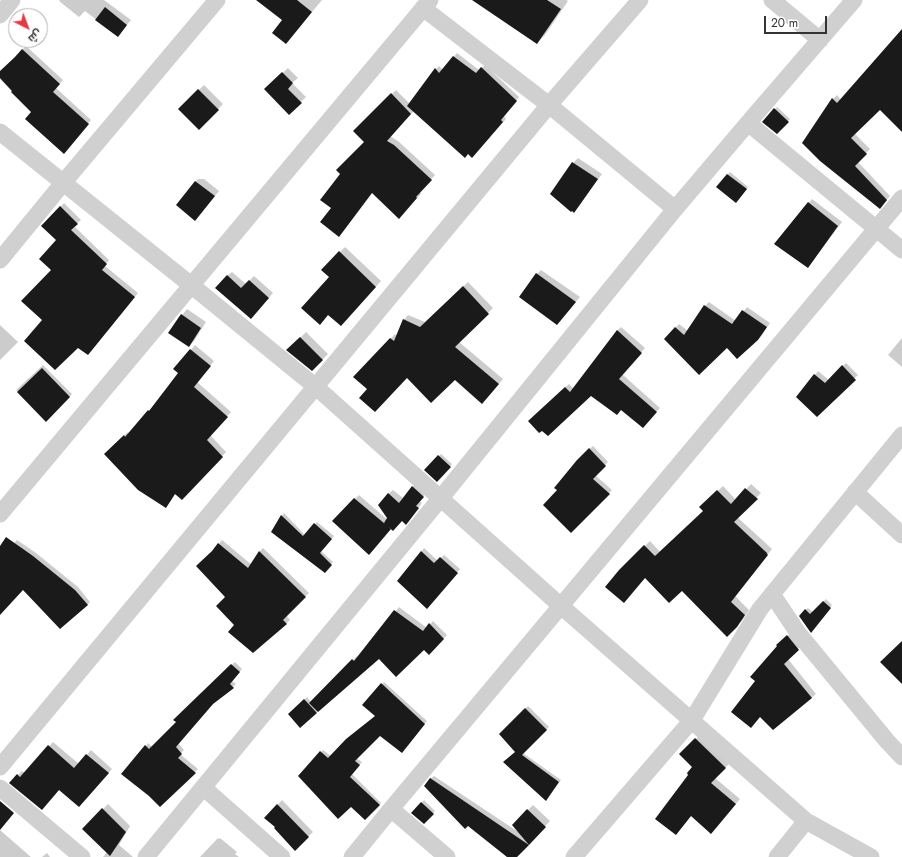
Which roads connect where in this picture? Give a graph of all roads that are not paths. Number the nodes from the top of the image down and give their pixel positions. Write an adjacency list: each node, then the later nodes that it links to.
1 (12, 0): 7 (street)
2 (216, 0): 12 (street)
3 (640, 0): 9 (street)
4 (772, 0): 8 (street)
5 (854, 0): 8 (street)
6 (427, 4): 9 (street); 18 (street)
7 (0, 15)
8 (820, 40): 10 (street)
9 (549, 106): 14 (street); 19 (street)
10 (748, 123): 14 (street); 15 (street)
11 (0, 132): 12 (street)
12 (63, 183): 17 (street); 18 (street)
13 (902, 198): 15 (street)
14 (675, 209): 22 (street)
15 (876, 230): 16 (street); 26 (street)
16 (902, 250)
17 (0, 260)
18 (191, 285): 19 (street); 23 (street)
19 (316, 387): 22 (street); 29 (street)
20 (900, 442): 21 (street)
21 (855, 492): 24 (street); 25 (street)
22 (440, 499): 26 (street); 31 (street)
23 (0, 514)
24 (902, 535)
25 (772, 594): 27 (street); 28 (street)
26 (561, 606): 27 (street); 32 (street)
27 (692, 720): 33 (street); 39 (street)
28 (902, 757)
29 (0, 767)
30 (0, 788): 34 (street)
31 (204, 788): 35 (street); 36 (street)
32 (391, 809): 37 (street); 38 (street)
33 (806, 821): 40 (street); 41 (street)
34 (82, 857)
35 (146, 857)
36 (282, 857)
37 (352, 857)
38 (447, 857)
39 (574, 857)
40 (777, 857)
41 (871, 857)

